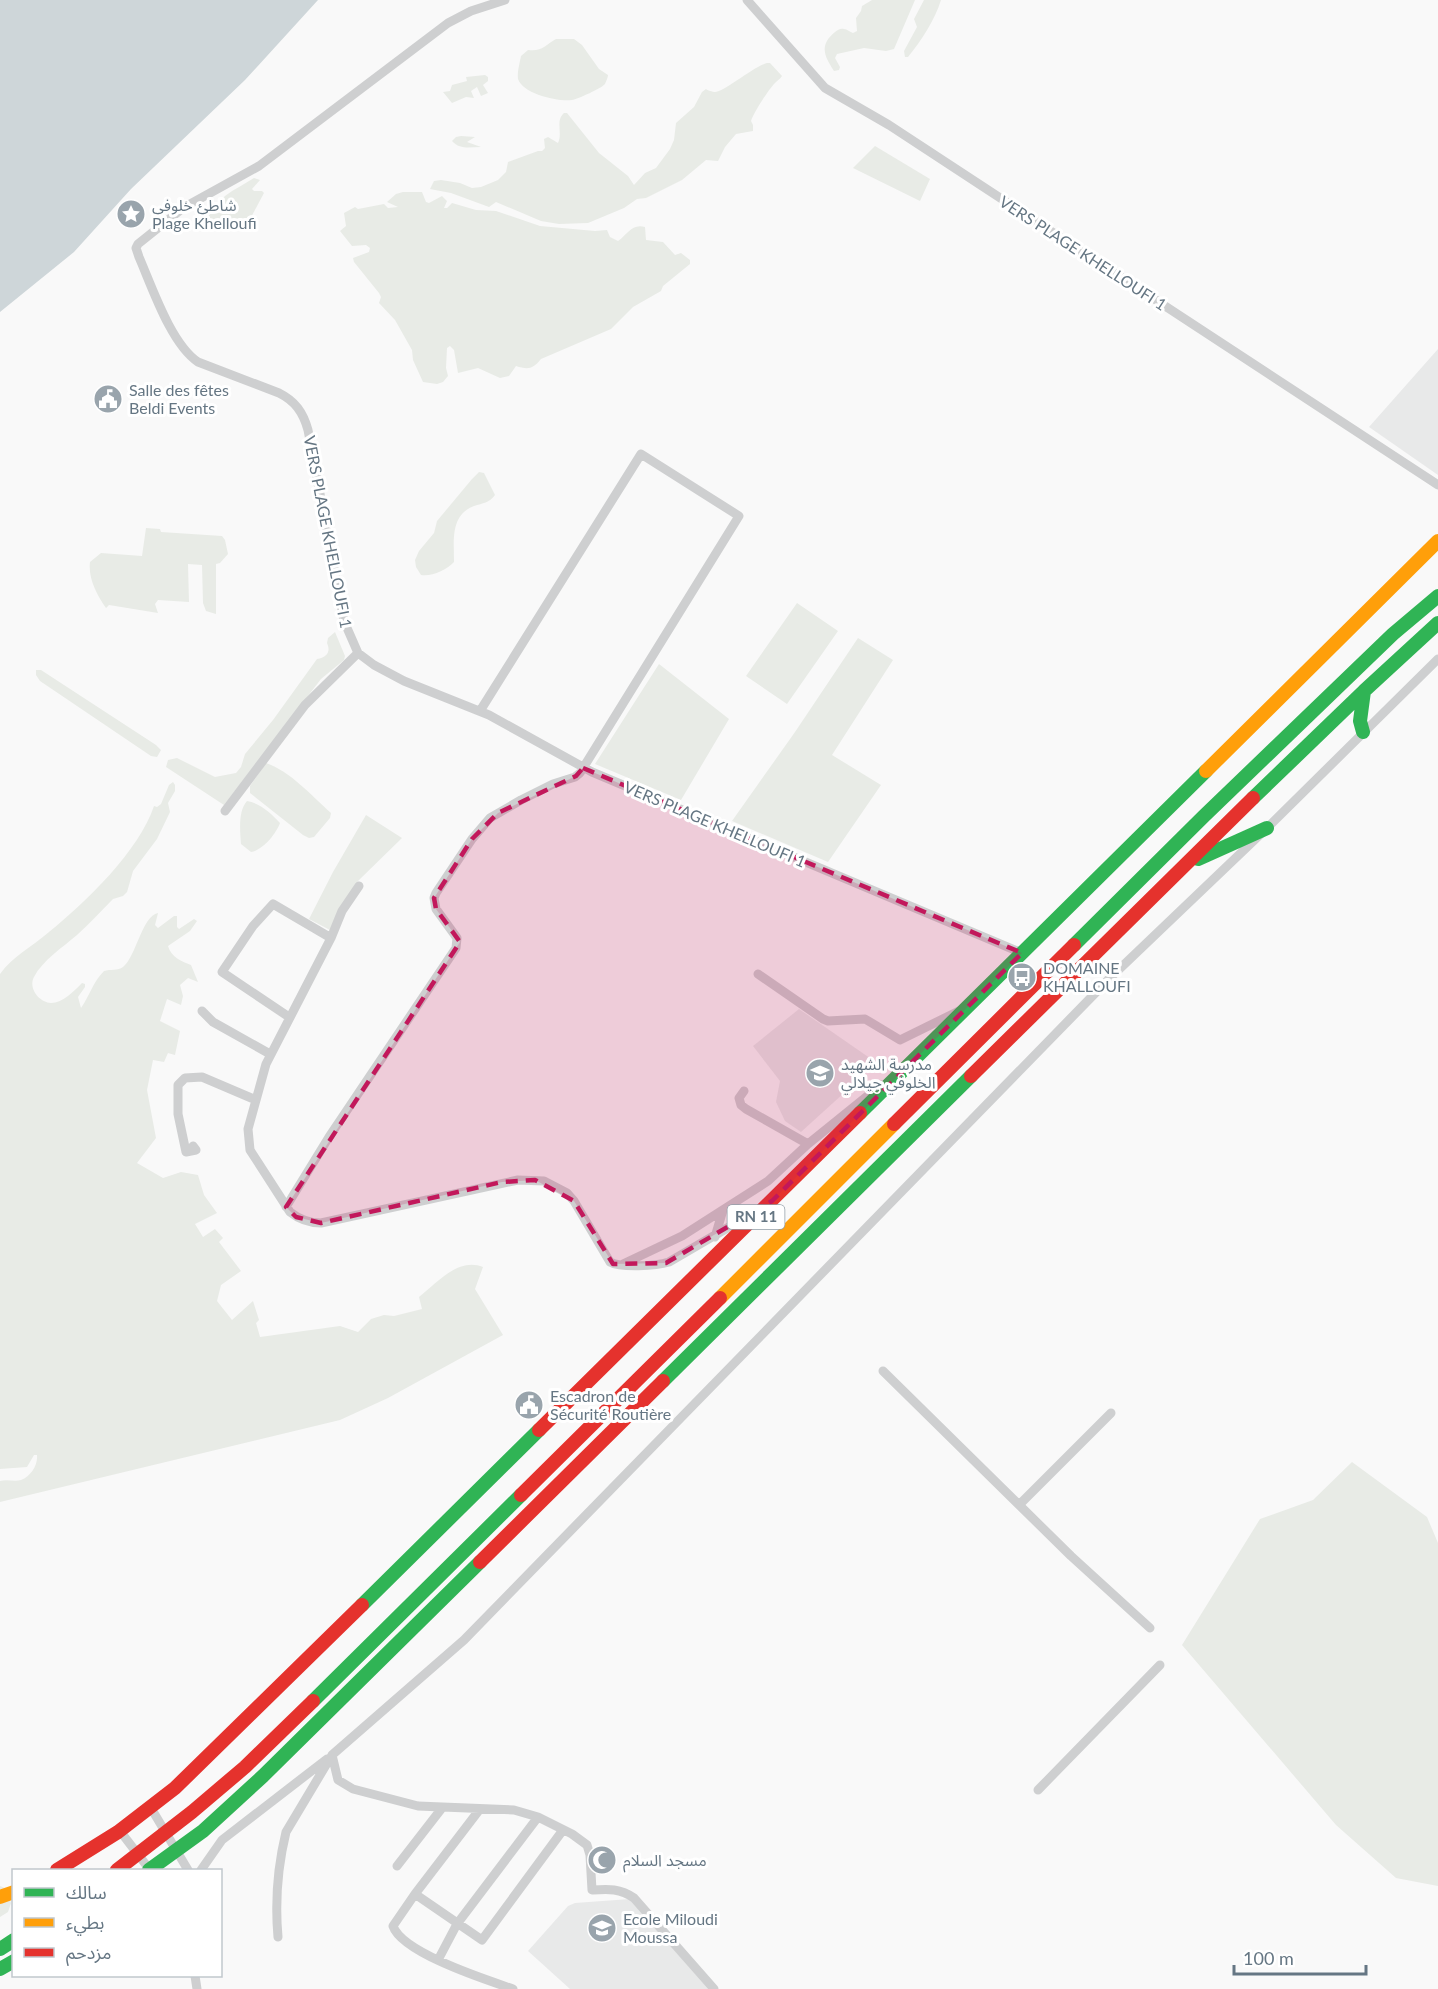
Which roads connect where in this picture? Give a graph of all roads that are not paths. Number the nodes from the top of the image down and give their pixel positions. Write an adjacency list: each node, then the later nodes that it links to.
1 (505, 0): 7 (street, VERS PLAGE KHELLOUFI 1)
2 (747, 0): 3 (street, VERS PLAGE KHELLOUFI 1)
3 (1438, 485)
4 (1438, 541): 18 (main road, RN 11)
5 (1438, 596): 49 (main road)
6 (1438, 623): 9 (main road)
7 (358, 653): 10 (street, VERS PLAGE KHELLOUFI 1); 13 (street)
8 (1438, 659): 11 (street)
9 (1364, 691): 11 (main road); 15 (main road)
10 (480, 711): 12 (street, VERS PLAGE KHELLOUFI 1); 12 (street)
11 (1363, 732): 14 (street)
12 (583, 768): 18 (street, VERS PLAGE KHELLOUFI 1); 30 (street)
13 (225, 812)
14 (1267, 828): 15 (main road); 39 (street)
15 (1184, 866): 51 (main road)
16 (359, 886): 17 (street)
17 (331, 938): 22 (street); 22 (street)
18 (1022, 953): 20 (main road, RN 11)
19 (758, 974): 20 (street)
20 (966, 1008): 24 (main road, RN 11)
21 (201, 1011): 23 (street)
22 (289, 1017): 23 (street)
23 (270, 1054): 26 (street)
24 (916, 1057): 27 (street); 29 (main road, RN 11)
25 (744, 1091): 27 (street)
26 (256, 1100): 28 (street); 30 (street)
27 (808, 1144): 31 (street)
28 (193, 1146)
29 (772, 1201): 32 (street); 41 (main road, RN 11)
30 (286, 1207): 33 (street)
31 (723, 1210): 32 (street); 33 (street)
32 (715, 1237): 33 (street)
33 (619, 1265)
34 (883, 1371): 36 (street)
35 (1111, 1413): 36 (street)
36 (1020, 1504): 37 (street)
37 (1150, 1628)
38 (1161, 1665): 40 (street)
39 (332, 1755): 42 (street); 53 (street); 56 (street)
40 (1038, 1790)
41 (151, 1808): 46 (main road, RN 11); 52 (street)
42 (442, 1808): 43 (street); 47 (street)
43 (480, 1809): 44 (street); 54 (street)
44 (538, 1817): 45 (street); 55 (street)
45 (563, 1830): 55 (street); 59 (street)
46 (120, 1831): 48 (main road, RN 11); 50 (street)
47 (397, 1866)
48 (59, 1869)
49 (118, 1869)
50 (148, 1869)
51 (150, 1869)
52 (187, 1869)
53 (202, 1869)
54 (414, 1894): 55 (street); 57 (street)
55 (458, 1924): 57 (street)
56 (278, 1936)
57 (438, 1960): 58 (street)
58 (513, 1989)
59 (714, 1989)

